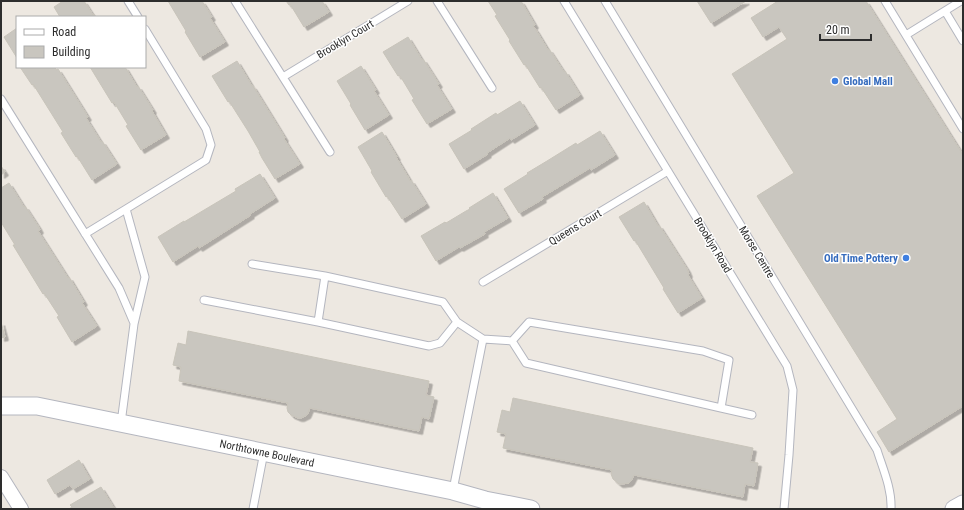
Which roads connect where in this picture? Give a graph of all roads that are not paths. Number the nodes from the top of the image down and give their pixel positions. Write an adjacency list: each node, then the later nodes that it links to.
1 (128, 1): 10 (lane)
2 (236, 1): 14 (lane)
3 (408, 1): 14 (lane, Brooklyn Court)
4 (437, 1): 15 (lane)
5 (564, 1): 19 (lane, Brooklyn Road)
6 (605, 1): 44 (lane, Morse Centre)
7 (886, 1): 12 (lane)
8 (961, 1): 9 (lane)
9 (945, 11): 12 (lane); 13 (lane)
10 (137, 16)
11 (146, 31): 20 (lane)
12 (906, 35): 17 (lane)
13 (963, 41)
14 (283, 77): 18 (lane)
15 (492, 88)
16 (1, 99): 21 (lane)
17 (963, 129)
18 (330, 152)
19 (668, 171): 24 (lane, Queens Court); 43 (lane, Brooklyn Road)
20 (126, 209): 21 (lane); 28 (lane)
21 (85, 234): 28 (lane)
22 (252, 264): 23 (lane)
23 (325, 276): 26 (lane); 27 (lane)
24 (482, 282)
25 (204, 300): 26 (lane)
26 (318, 322): 27 (lane)
27 (456, 322): 29 (lane)
28 (134, 324): 34 (lane)
29 (483, 340): 30 (lane); 37 (lane)
30 (512, 341): 32 (lane); 32 (lane)
31 (1, 406): 34 (street, Northtowne Boulevard)
32 (722, 408): 33 (lane)
33 (752, 415)
34 (121, 423): 35 (street, Northtowne Boulevard)
35 (264, 452): 37 (street, Northtowne Boulevard); 41 (lane)
36 (1, 477): 40 (street)
37 (453, 491): 39 (street, Northtowne Boulevard)
38 (963, 504): 45 (street)
39 (484, 505): 42 (street, Northtowne Boulevard)
40 (21, 509)
41 (253, 509)
42 (531, 509)
43 (784, 509)
44 (891, 509)
45 (954, 509)

